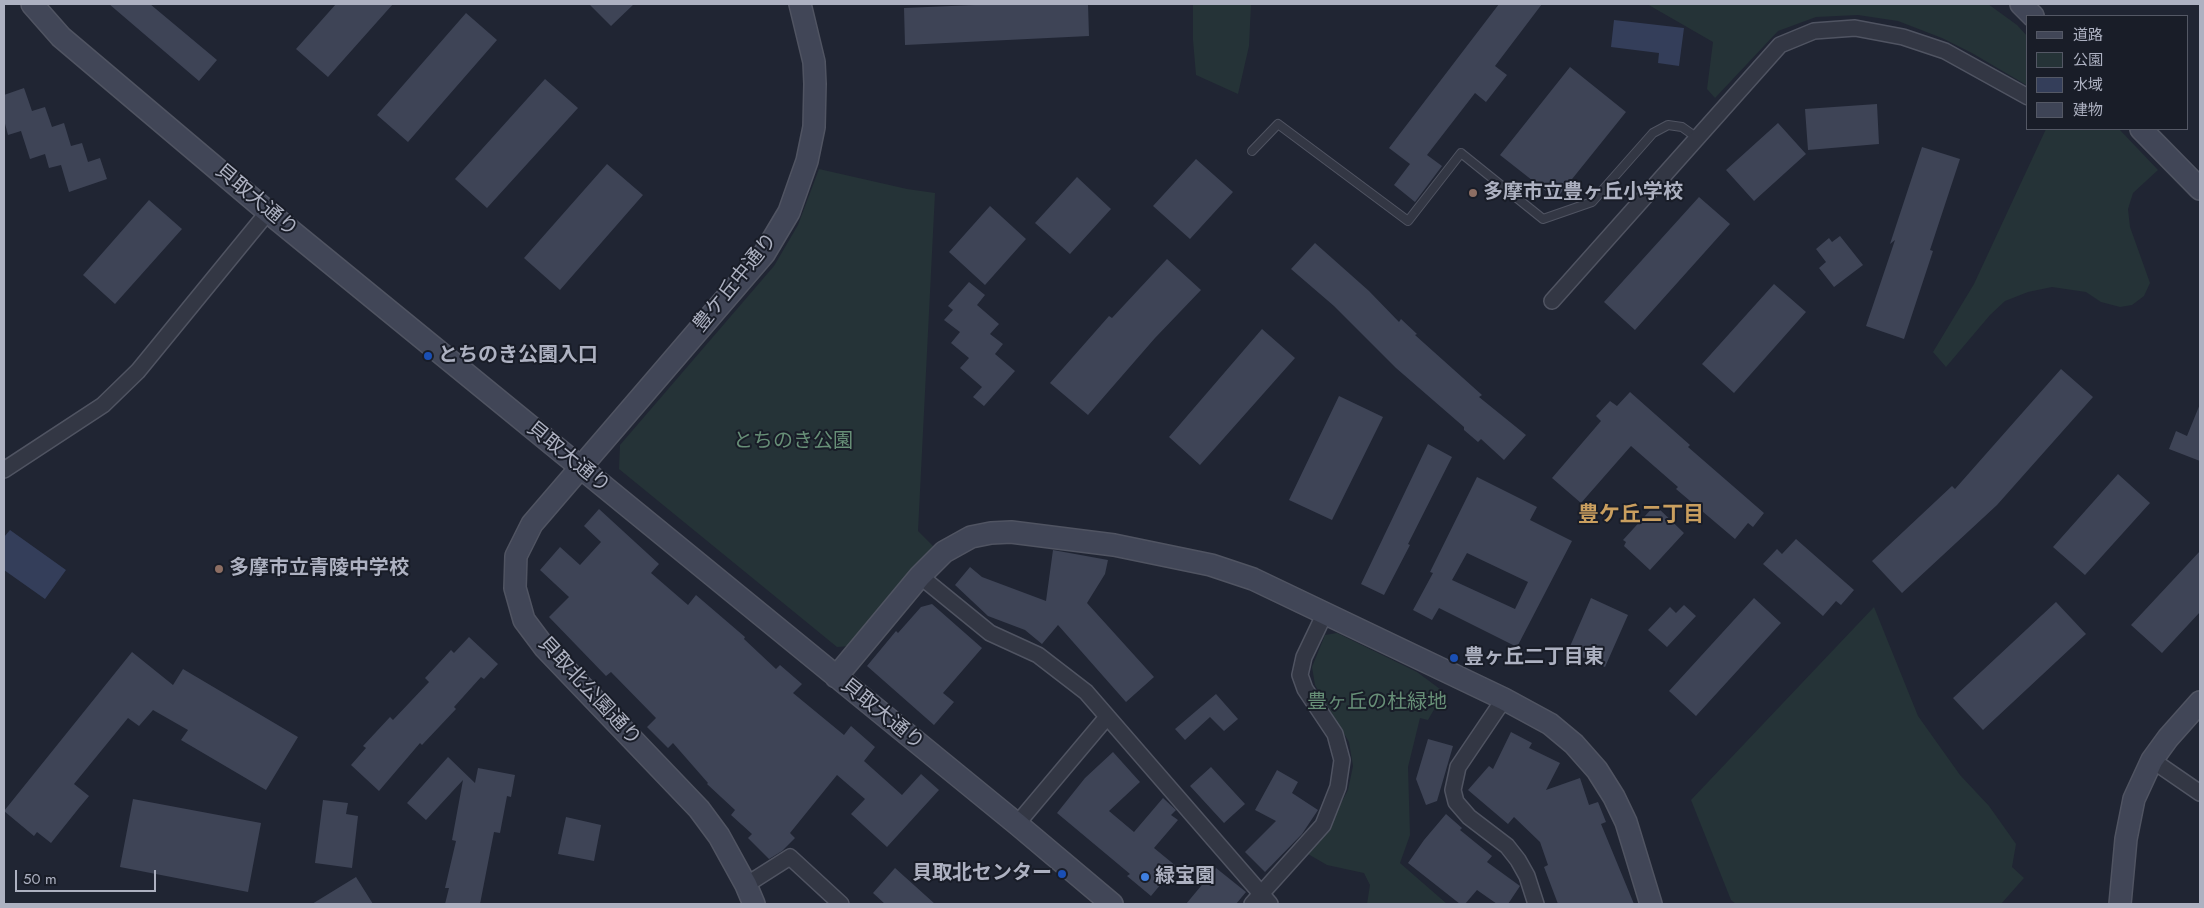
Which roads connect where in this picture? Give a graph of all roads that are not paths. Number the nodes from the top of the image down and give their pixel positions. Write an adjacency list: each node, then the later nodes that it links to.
1 (32, 4): 10 (street, 貝取大通り)
2 (800, 4): 12 (street, 豊ケ丘中通り)
3 (2021, 4): 4 (street)
4 (2033, 15)
5 (2026, 96): 7 (street)
6 (2142, 130): 9 (street)
7 (1696, 137): 8 (lane); 11 (street)
8 (1252, 151)
9 (2200, 189)
10 (268, 212): 12 (street, 貝取大通り); 13 (street)
11 (1552, 301)
12 (580, 468): 16 (street, 貝取大通り); 23 (street, 貝取北公園通り)
13 (4, 470)
14 (920, 576): 15 (street); 16 (street); 19 (street)
15 (1325, 613): 17 (street); 24 (street)
16 (836, 678): 22 (street, 貝取大通り)
17 (1504, 699): 27 (street); 28 (street)
18 (2200, 702): 20 (street)
19 (1107, 717): 22 (street); 24 (street)
20 (2152, 760): 21 (street); 29 (street)
21 (2200, 793)
22 (1017, 824): 26 (street, 貝取大通り)
23 (750, 895): 25 (street)
24 (1261, 901)
25 (841, 904)
26 (1112, 904)
27 (1536, 904)
28 (1651, 904)
29 (2120, 904)

